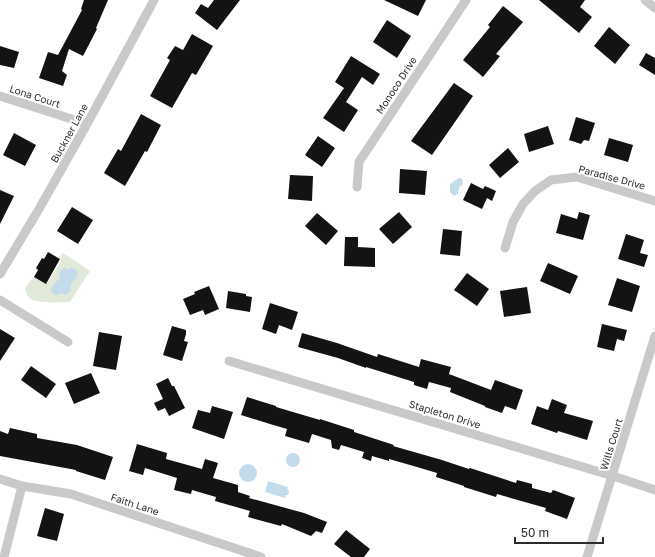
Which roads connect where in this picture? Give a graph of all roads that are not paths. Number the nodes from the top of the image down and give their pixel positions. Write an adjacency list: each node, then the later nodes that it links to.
1 (154, 0): 6 (street, Buckner Lane)
2 (466, 0): 7 (street, Monoco Drive)
3 (645, 0): 4 (street)
4 (655, 8)
5 (0, 96): 6 (street, Lona Court)
6 (87, 124): 10 (street, Buckner Lane)
7 (357, 187)
8 (655, 201): 9 (street, Paradise Drive)
9 (505, 248)
10 (0, 274)
11 (0, 300): 13 (street)
12 (655, 336): 15 (street, Wills Court)
13 (68, 342)
14 (229, 361): 15 (street, Stapleton Drive)
15 (613, 476): 18 (street, Stapleton Drive); 21 (street, Wills Court)
16 (0, 480): 17 (street, Faith Lane)
17 (22, 486): 19 (street); 20 (street, Faith Lane)
18 (655, 490)
19 (4, 557)
20 (261, 557)
21 (587, 557)

